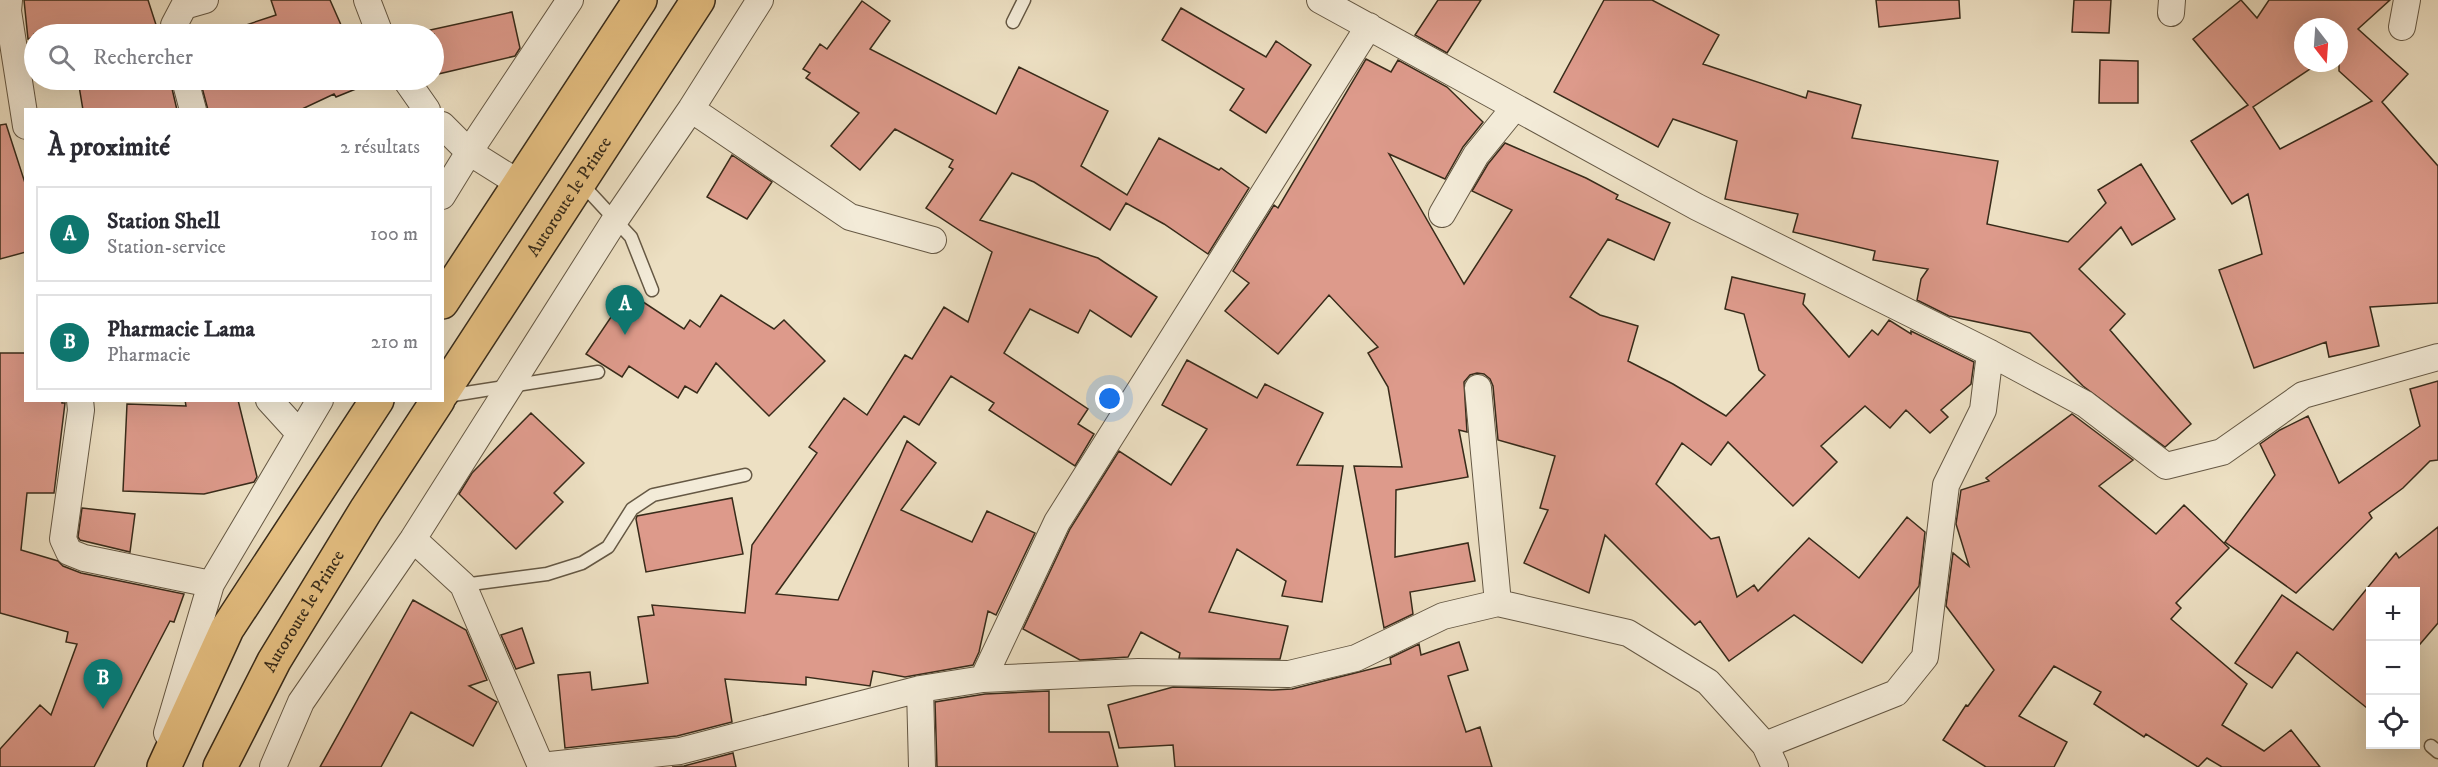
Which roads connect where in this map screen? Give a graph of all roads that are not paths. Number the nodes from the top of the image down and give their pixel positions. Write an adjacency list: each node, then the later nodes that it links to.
1 (9, 0): 22 (street)
2 (204, 0): 12 (street)
3 (367, 0): 13 (street)
4 (570, 0): 24 (street)
5 (640, 0): 26 (main road)
6 (698, 0): 25 (main road, Autoroute le Prince)
7 (760, 0): 21 (street)
8 (1024, 0): 11 (lane)
9 (1320, 0): 14 (street)
10 (2407, 0): 15 (street)
11 (1013, 22)
12 (175, 24)
13 (376, 24)
14 (1369, 26): 18 (street); 51 (street)
15 (2402, 27)
16 (188, 90): 19 (street)
17 (413, 90): 20 (street)
18 (1515, 107): 28 (street); 33 (street)
19 (192, 108)
20 (426, 108)
21 (691, 109): 29 (street); 30 (street)
22 (24, 113)
23 (444, 127): 24 (street)
24 (469, 152): 26 (street); 27 (street)
25 (580, 182): 29 (lane); 38 (main road, Autoroute le Prince)
26 (520, 184): 32 (main road)
27 (444, 193)
28 (1442, 214)
29 (615, 220): 31 (lane); 36 (street)
30 (933, 240)
31 (652, 290)
32 (444, 299)
33 (1990, 353): 34 (street); 53 (street)
34 (2438, 357)
35 (598, 372): 36 (lane)
36 (511, 385): 39 (lane); 47 (street)
37 (1478, 388): 50 (street)
38 (444, 392)
39 (444, 395)
40 (80, 402): 48 (street)
41 (271, 402): 45 (street)
42 (319, 402): 45 (street)
43 (376, 402): 56 (main road)
44 (437, 402): 57 (main road, Autoroute le Prince)
45 (300, 434): 48 (street)
46 (745, 475): 49 (lane)
47 (413, 539): 49 (street); 58 (street)
48 (211, 584): 55 (street)
49 (463, 585): 54 (street)
50 (1498, 603): 51 (street); 53 (street)
51 (983, 679): 52 (street)
52 (920, 689): 54 (street); 59 (street)
53 (1770, 756)
54 (540, 766)
55 (157, 767)
56 (164, 767)
57 (220, 767)
58 (273, 767)
59 (922, 767)

